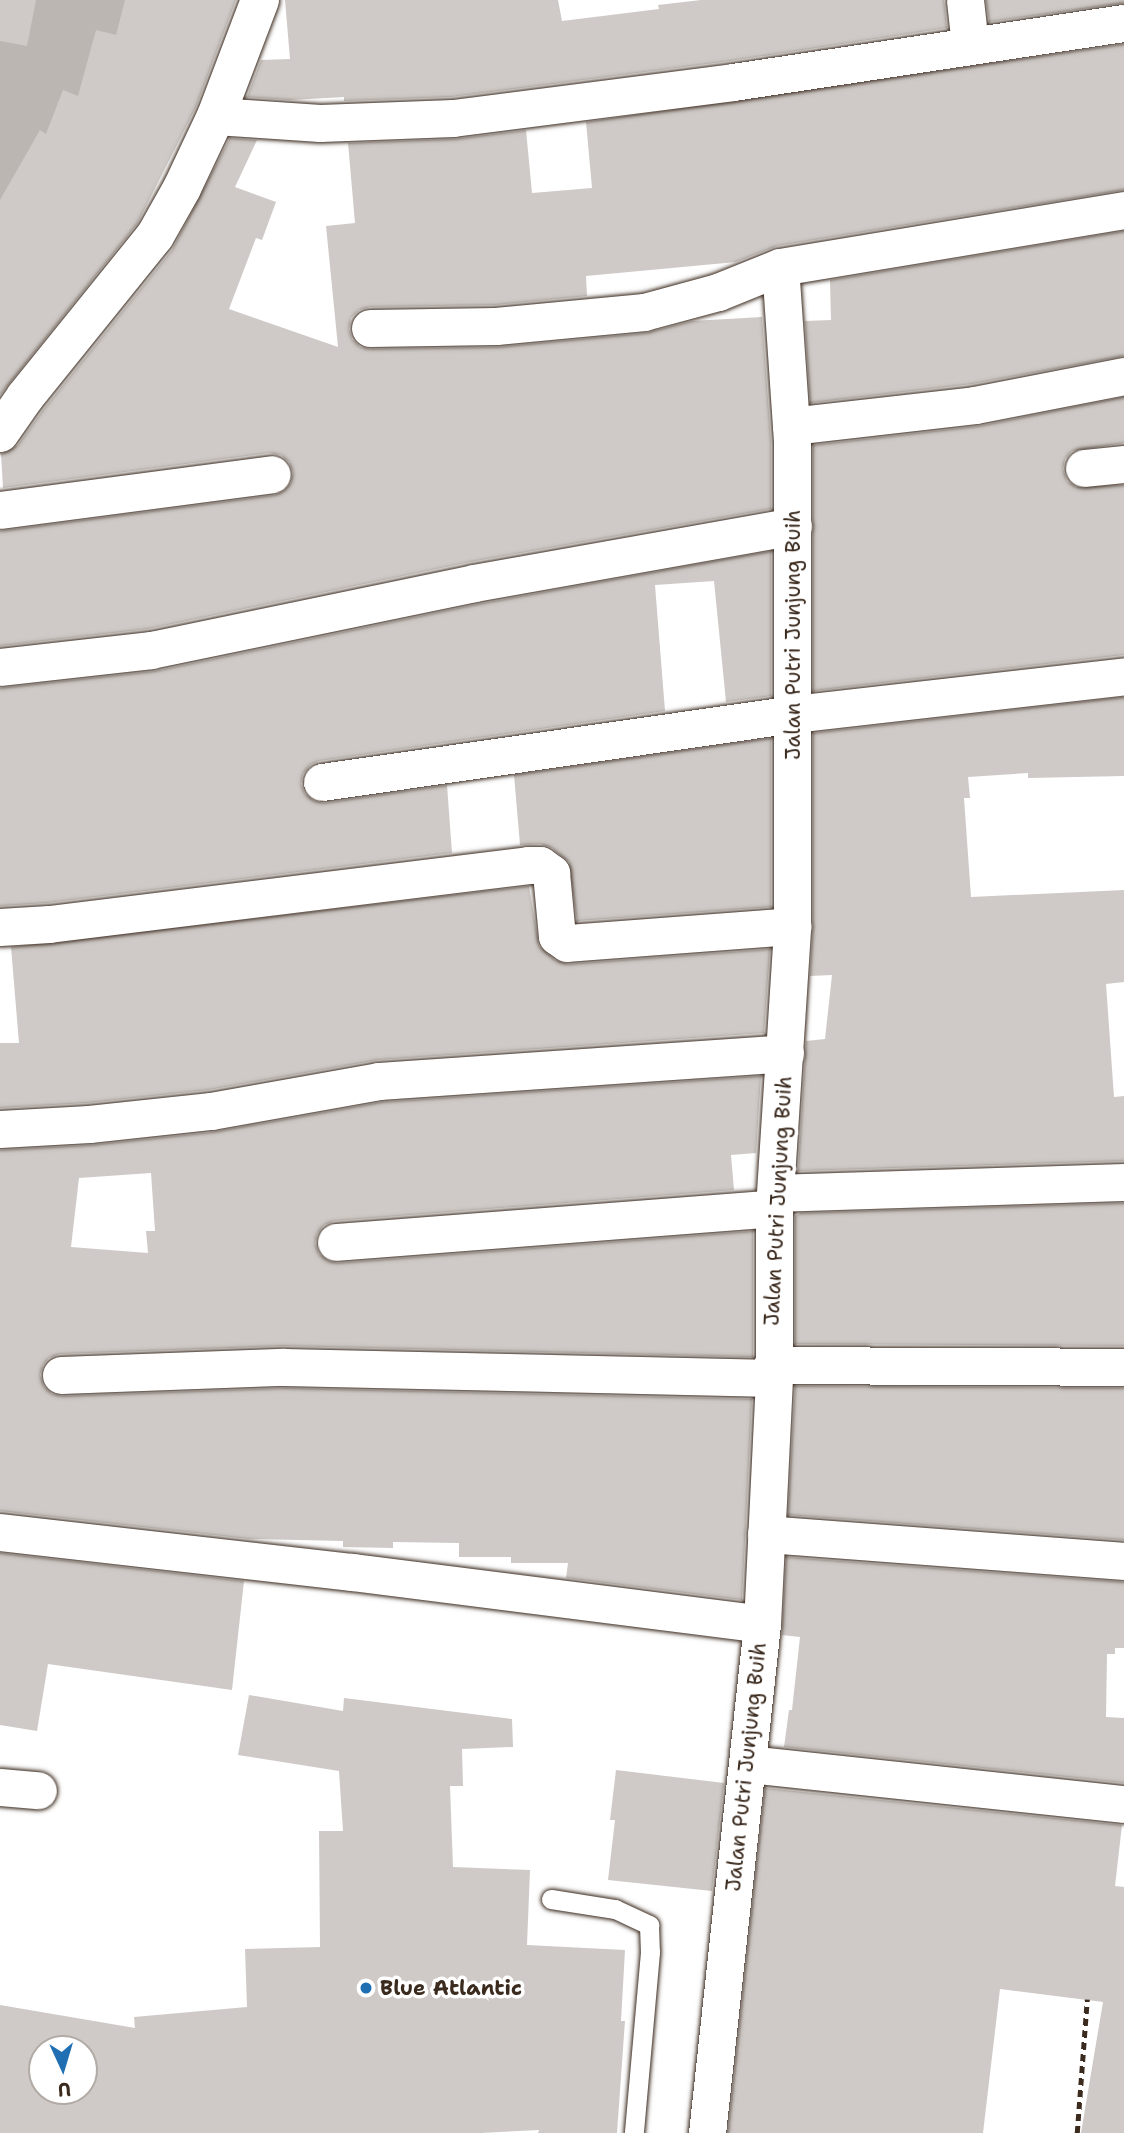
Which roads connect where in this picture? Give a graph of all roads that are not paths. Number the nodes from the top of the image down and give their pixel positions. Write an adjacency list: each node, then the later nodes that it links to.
1 (260, 0): 5 (street)
2 (965, 0): 4 (street)
3 (1124, 23): 4 (street)
4 (970, 45): 5 (street)
5 (216, 116): 11 (street)
6 (1124, 210): 7 (street)
7 (780, 267): 8 (street); 10 (street, Jalan Putri Junjung Buih)
8 (370, 328)
9 (1124, 376): 10 (street)
10 (792, 425): 16 (street, Jalan Putri Junjung Buih)
11 (0, 433)
12 (1124, 464): 13 (street)
13 (1084, 468)
14 (272, 474): 15 (street)
15 (0, 510)
16 (793, 526): 17 (street); 19 (street, Jalan Putri Junjung Buih)
17 (0, 667)
18 (1124, 676): 19 (street)
19 (793, 714): 20 (street); 21 (street, Jalan Putri Junjung Buih)
20 (322, 782)
21 (792, 926): 22 (street); 23 (street, Jalan Putri Junjung Buih)
22 (0, 927)
23 (785, 1053): 24 (street); 26 (street, Jalan Putri Junjung Buih)
24 (0, 1129)
25 (1124, 1182): 26 (street)
26 (775, 1200): 27 (street); 29 (street, Jalan Putri Junjung Buih)
27 (336, 1242)
28 (1124, 1367): 29 (street)
29 (773, 1372): 30 (street); 32 (street, Jalan Putri Junjung Buih)
30 (61, 1375)
31 (0, 1532): 34 (street)
32 (766, 1534): 33 (street); 34 (street, Jalan Putri Junjung Buih)
33 (1124, 1561)
34 (762, 1624): 35 (street, Jalan Putri Junjung Buih)
35 (749, 1764): 38 (street); 41 (street, Jalan Putri Junjung Buih)
36 (0, 1787): 37 (street)
37 (38, 1790)
38 (1124, 1804)
39 (551, 1899): 40 (lane)
40 (634, 2133)
41 (707, 2133)

